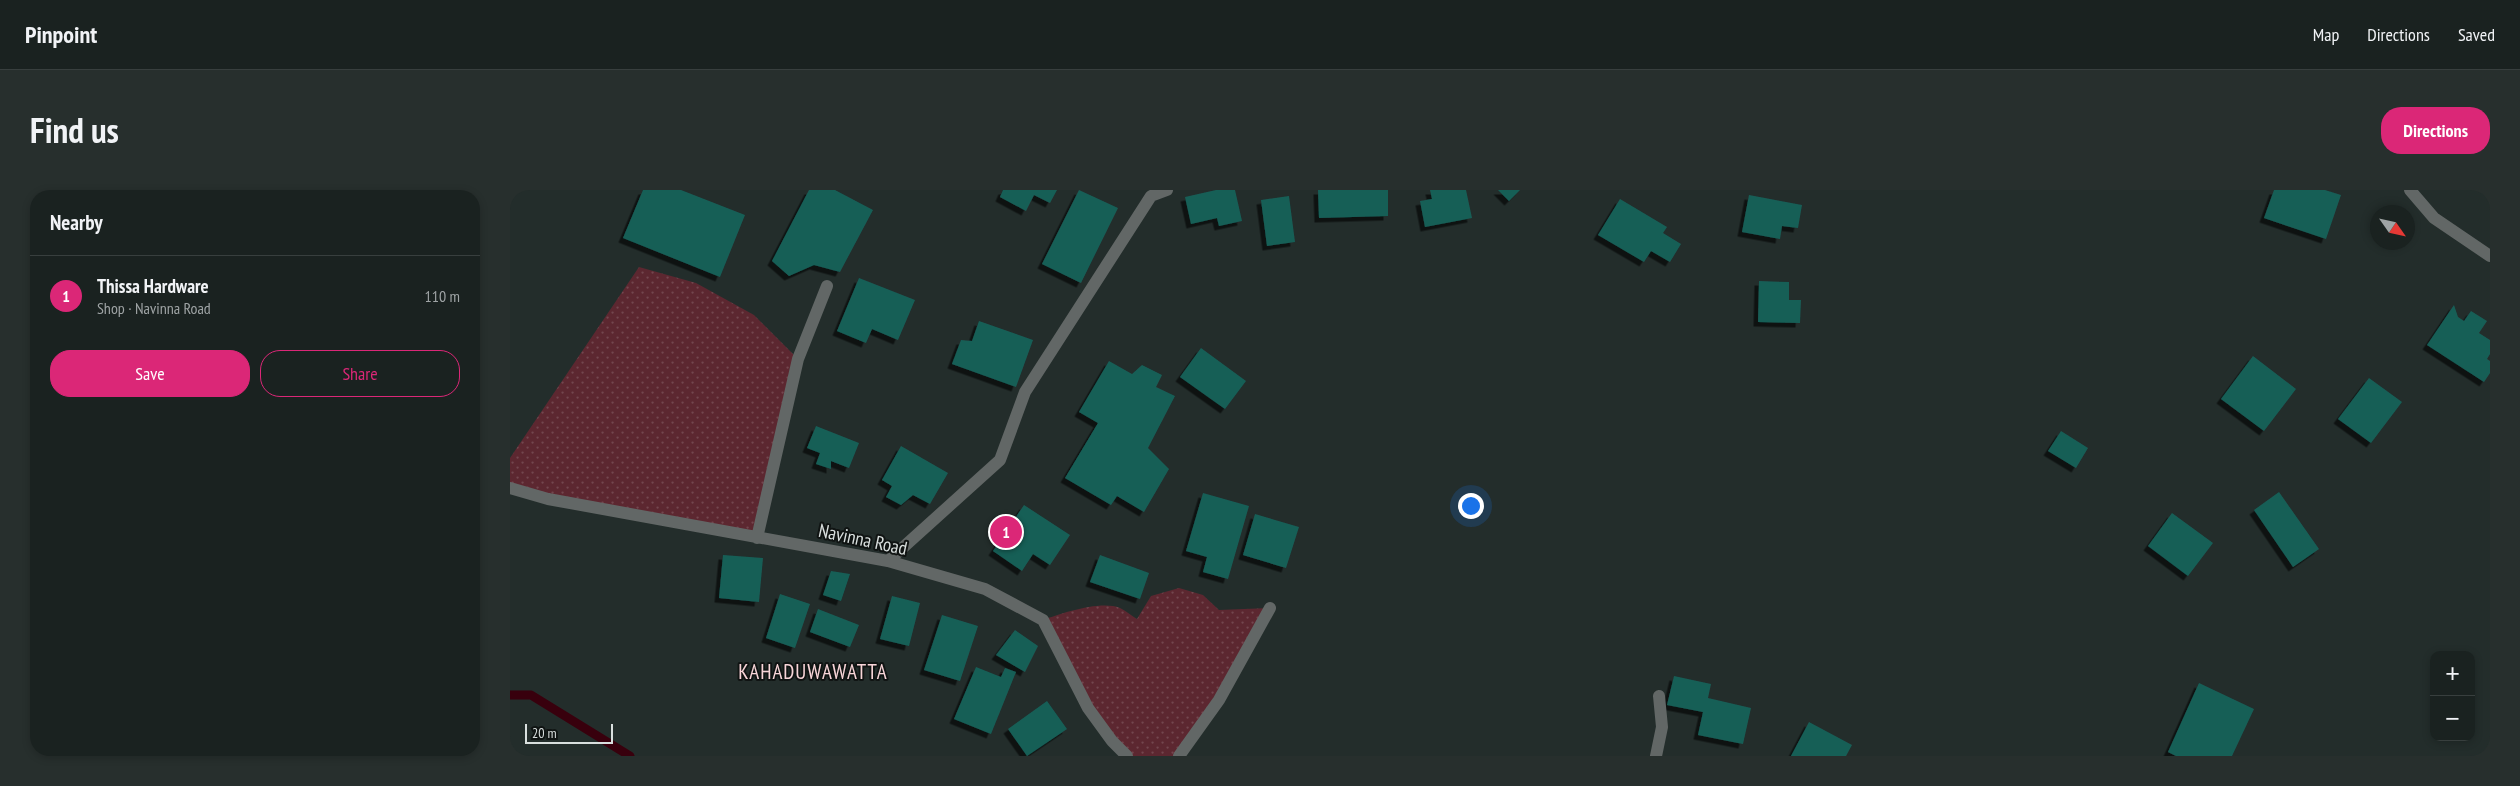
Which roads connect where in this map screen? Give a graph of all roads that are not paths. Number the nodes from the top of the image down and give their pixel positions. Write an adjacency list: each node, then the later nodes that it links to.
1 (1167, 190): 7 (street)
2 (2410, 190): 3 (street)
3 (2490, 256)
4 (827, 286): 6 (street)
5 (510, 488): 6 (street, Navinna Road)
6 (757, 538): 7 (street, Navinna Road)
7 (888, 562): 10 (street, Navinna Road)
8 (1270, 608): 11 (street)
9 (1659, 696): 12 (street)
10 (1127, 756)
11 (1179, 756)
12 (1656, 756)

